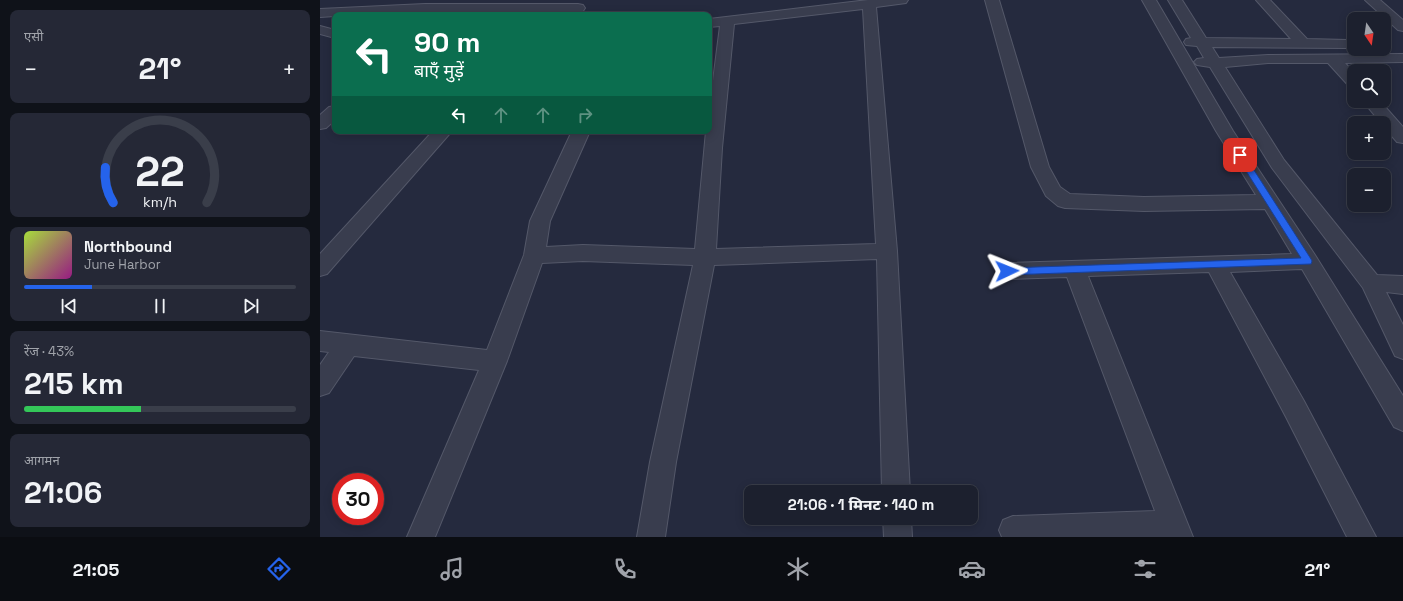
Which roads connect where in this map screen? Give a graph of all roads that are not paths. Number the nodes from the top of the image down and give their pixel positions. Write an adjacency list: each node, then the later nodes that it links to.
1 (901, 0): 7 (street)
2 (992, 0): 31 (street)
3 (1149, 0): 16 (street)
4 (1175, 0): 17 (street)
5 (1263, 0): 18 (street)
6 (1372, 0): 13 (street)
7 (869, 5): 12 (street); 32 (street)
8 (578, 8): 10 (street)
9 (332, 12): 11 (street)
10 (341, 12)
11 (320, 13)
12 (719, 22): 34 (street)
13 (1403, 27)
14 (320, 30): 15 (street)
15 (332, 33)
16 (1174, 42): 17 (street); 22 (street)
17 (1203, 42): 18 (street); 23 (street)
18 (1303, 43): 19 (street)
19 (1347, 44)
20 (1332, 58): 21 (street); 23 (street); 24 (street)
21 (1403, 58)
22 (1184, 61): 23 (street); 31 (street)
23 (1214, 63): 40 (street)
24 (1347, 74)
25 (1376, 108): 30 (street)
26 (332, 114): 27 (street)
27 (320, 124)
28 (441, 134): 37 (street)
29 (580, 134): 33 (street)
30 (1403, 138)
31 (1270, 202): 35 (street)
32 (887, 251): 34 (street); 48 (street)
33 (534, 255): 34 (street); 45 (street)
34 (705, 257): 53 (street)
35 (1308, 261): 36 (street); 47 (street)
36 (1215, 264): 38 (street); 55 (street)
37 (320, 268)
38 (1074, 269): 39 (street); 51 (street)
39 (1007, 271)
40 (1371, 283): 41 (street); 44 (street)
41 (1403, 285)
42 (320, 341): 43 (street)
43 (348, 345): 45 (street); 46 (street)
44 (1403, 349)
45 (495, 361): 52 (street)
46 (320, 385)
47 (1403, 419)
48 (896, 485)
49 (898, 525): 54 (street)
50 (1013, 530): 51 (street)
51 (1176, 530)
52 (421, 537)
53 (651, 537)
54 (898, 537)
55 (1362, 537)

